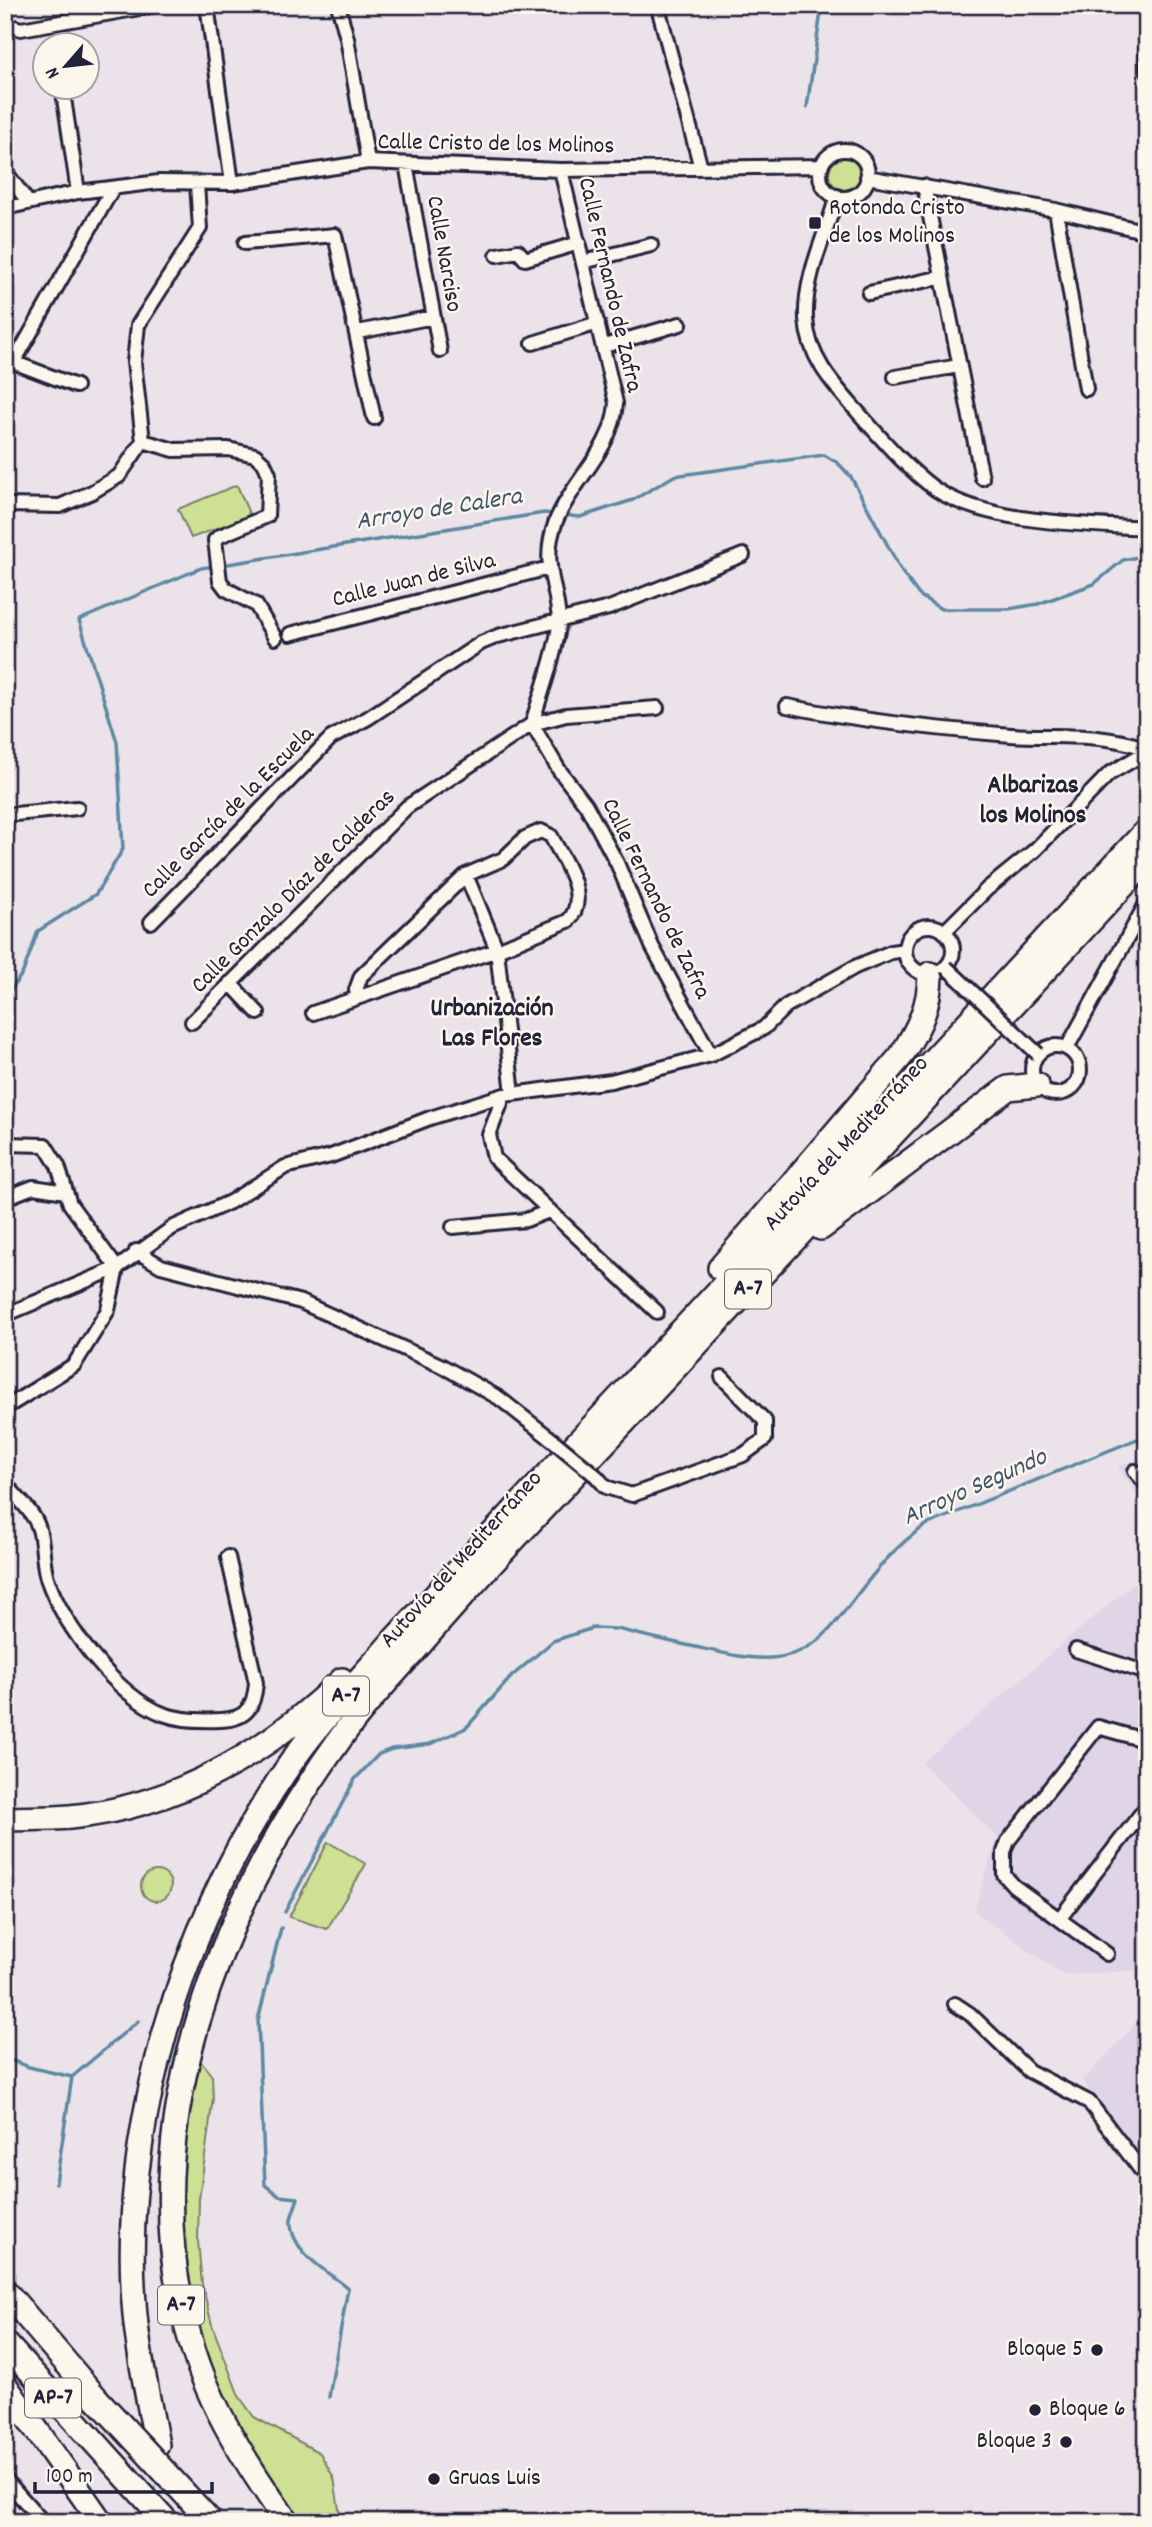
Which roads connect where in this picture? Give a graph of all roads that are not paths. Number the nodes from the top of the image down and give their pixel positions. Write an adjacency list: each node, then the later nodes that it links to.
1 (157, 5): 5 (street)
2 (207, 5): 16 (street)
3 (338, 5): 9 (street)
4 (661, 5): 12 (street)
5 (5, 24)
6 (1147, 49): 7 (street)
7 (1147, 70)
8 (64, 102): 20 (street)
9 (368, 162): 10 (street, Calle Cristo de los Molinos); 16 (street, Calle Cristo de los Molinos)
10 (406, 164): 13 (street, Calle Cristo de los Molinos); 33 (street, Calle Narciso)
11 (821, 166): 12 (street, Calle Cristo de los Molinos); 15 (street); 21 (street)
12 (701, 168): 13 (street, Calle Cristo de los Molinos)
13 (561, 170): 27 (street, Calle Fernando de Zafra)
14 (5, 171): 22 (street)
15 (867, 177): 18 (street); 21 (street)
16 (232, 183): 17 (street, Calle Cristo de los Molinos)
17 (197, 184): 19 (street, Calle Cristo de los Molinos); 46 (street)
18 (924, 186): 24 (street); 31 (street)
19 (113, 188): 20 (street, Calle Cristo de los Molinos); 40 (street)
20 (78, 192): 22 (street, Calle Cristo de los Molinos)
21 (837, 197): 49 (street)
22 (28, 202): 23 (street, Calle Cristo de los Molinos)
23 (5, 208)
24 (1056, 210): 25 (street); 44 (street)
25 (1147, 232)
26 (245, 243): 36 (street)
27 (579, 243): 29 (street); 30 (street, Calle Fernando de Zafra)
28 (651, 245): 30 (street)
29 (497, 255)
30 (583, 262): 34 (street, Calle Fernando de Zafra)
31 (942, 277): 32 (street); 41 (street)
32 (869, 293)
33 (433, 317): 36 (street); 39 (street, Calle Narciso)
34 (598, 323): 37 (street); 38 (street, Calle Fernando de Zafra)
35 (680, 324): 38 (street)
36 (358, 332): 45 (street)
37 (533, 343)
38 (604, 346): 51 (street, Calle Fernando de Zafra)
39 (440, 351)
40 (9, 361): 43 (street)
41 (960, 366): 42 (street); 47 (street)
42 (895, 377)
43 (76, 386)
44 (1086, 389)
45 (374, 418)
46 (144, 441): 48 (street); 54 (street)
47 (982, 478)
48 (5, 505)
49 (1147, 528)
50 (743, 555): 52 (street, Calle García de la Escuela)
51 (549, 568): 52 (street, Calle Fernando de Zafra); 53 (street, Calle Juan de Silva)
52 (559, 622): 57 (street, Calle Fernando de Zafra); 64 (street, Calle García de la Escuela)
53 (290, 634)
54 (275, 638)
55 (787, 706): 65 (street)
56 (657, 708): 57 (street, Calle Gonzalo Díaz de Calderas)
57 (532, 724): 69 (street, Calle Gonzalo Díaz de Calderas); 76 (street, Calle Fernando de Zafra)
58 (77, 808): 59 (street)
59 (5, 814)
60 (1147, 830): 89 (highway, Autovía del Mediterráneo / A-7)
61 (1147, 860): 88 (highway, Autovía del Mediterráneo / A-7)
62 (467, 876): 66 (street); 66 (street); 70 (street)
63 (1147, 902): 74 (street)
64 (150, 922)
65 (944, 932): 67 (street); 68 (street)
66 (497, 950): 70 (street); 78 (street)
67 (905, 950): 68 (street); 76 (street)
68 (938, 971): 75 (street, bridge); 89 (highway)
69 (230, 983): 71 (street); 73 (street, Calle Gonzalo Díaz de Calderas)
70 (358, 997): 72 (street)
71 (258, 1013)
72 (313, 1013)
73 (192, 1022)
74 (1067, 1048): 75 (street); 77 (street)
75 (1038, 1054): 77 (street)
76 (711, 1055): 78 (street)
77 (1037, 1085): 88 (highway)
78 (508, 1095): 82 (street); 84 (street)
79 (5, 1144): 80 (street)
80 (66, 1192): 81 (street); 85 (street)
81 (5, 1198)
82 (549, 1211): 83 (street); 86 (street)
83 (453, 1227)
84 (136, 1251): 85 (street); 90 (street, bridge)
85 (117, 1268): 87 (street); 91 (street)
86 (657, 1312)
87 (5, 1315)
88 (701, 1339): 115 (highway, Autovía del Mediterráneo / A-7)
89 (642, 1374): 96 (highway, Autovía del Mediterráneo / A-7)
90 (722, 1377)
91 (5, 1408)
92 (1135, 1471): 94 (street)
93 (5, 1483): 95 (street)
94 (1147, 1485)
95 (228, 1557)
96 (394, 1640): 101 (highway); 109 (highway, Autovía del Mediterráneo / A-7)
97 (1076, 1650): 98 (street)
98 (1147, 1673)
99 (1147, 1741): 102 (street)
100 (1147, 1806): 102 (street)
101 (5, 1819)
102 (1060, 1918): 103 (street)
103 (1107, 1954)
104 (955, 2004): 105 (street)
105 (1147, 2178)
106 (5, 2291): 114 (highway, AP-7, bridge)
107 (5, 2343): 111 (highway, AP-7)
108 (5, 2385): 113 (highway)
109 (157, 2445)
110 (5, 2479): 112 (street)
111 (171, 2512)
112 (43, 2522)
113 (101, 2522)
114 (211, 2522)
115 (288, 2522)

